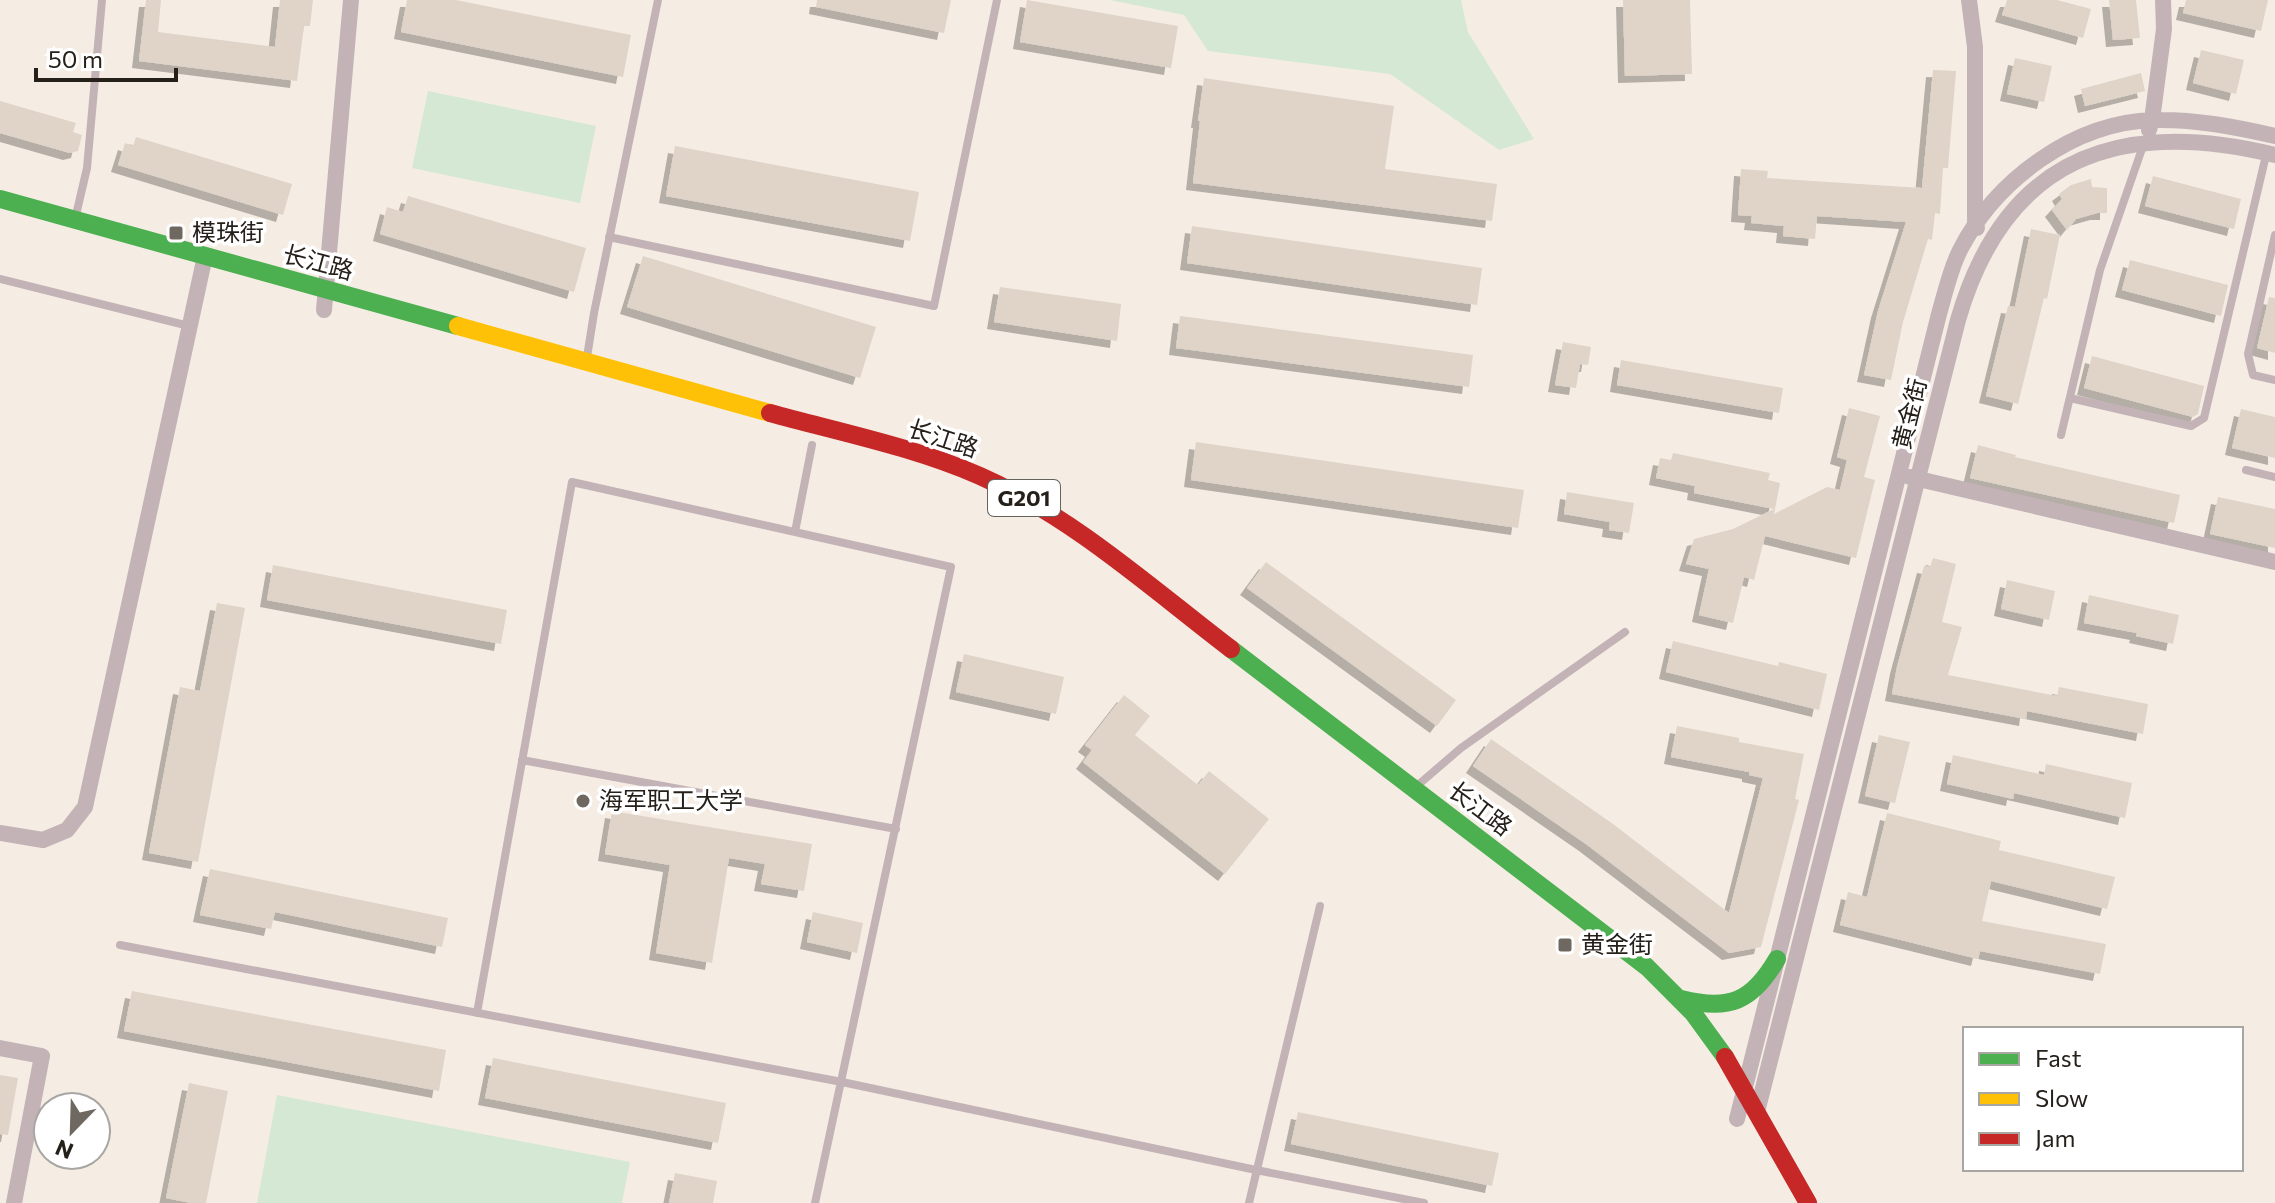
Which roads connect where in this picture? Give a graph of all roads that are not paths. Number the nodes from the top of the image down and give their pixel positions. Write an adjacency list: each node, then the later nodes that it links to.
1 (102, 0): 12 (lane)
2 (351, 0): 21 (street)
3 (658, 0): 15 (lane)
4 (997, 0): 15 (lane)
5 (1969, 0): 13 (street)
6 (2163, 0): 7 (street)
7 (2152, 120): 8 (street, 黄金街); 9 (street); 13 (street, 黄金街)
8 (2273, 135): 10 (lane)
9 (2144, 142): 10 (street, 黄金街); 16 (street, 黄金街); 27 (lane)
10 (2271, 154): 27 (lane)
11 (0, 199): 12 (highway, 长江路 / G201)
12 (75, 220): 17 (highway, 长江路 / G201)
13 (1975, 226): 16 (street); 31 (street, 黄金街)
14 (2275, 235): 26 (lane)
15 (609, 237): 25 (lane)
16 (1991, 240): 33 (street, 黄金街)
17 (205, 256): 19 (street); 21 (highway, 长江路 / G201)
18 (181, 270): 19 (highway)
19 (207, 278): 24 (street)
20 (0, 279): 24 (lane)
21 (326, 290): 22 (street); 25 (highway, 长江路 / G201)
22 (317, 308): 23 (highway, 长江路)
23 (344, 316)
24 (190, 327): 40 (street)
25 (587, 362): 38 (highway, 长江路 / G201)
26 (2275, 380)
27 (2070, 398): 28 (lane)
28 (2061, 435)
29 (812, 445): 34 (lane)
30 (2246, 470): 32 (lane)
31 (1899, 475): 33 (street); 43 (street, 黄金街)
32 (2275, 477)
33 (1918, 479): 35 (street); 50 (street, 黄金街)
34 (795, 532): 37 (lane); 39 (lane)
35 (2275, 562)
36 (1625, 632): 38 (lane)
37 (522, 760): 39 (lane); 45 (lane)
38 (1414, 789): 44 (highway, 长江路 / G201)
39 (896, 829): 47 (lane)
40 (0, 833)
41 (1320, 906): 52 (lane)
42 (120, 945): 45 (lane)
43 (1777, 959): 44 (highway); 48 (street, 黄金街)
44 (1681, 999): 48 (highway, 长江路 / G201)
45 (477, 1013): 47 (lane)
46 (0, 1048): 53 (street)
47 (842, 1082): 52 (lane); 54 (lane)
48 (1744, 1090): 50 (highway, 长江路 / G201); 51 (street, 黄金街)
49 (1722, 1092): 51 (highway)
50 (1757, 1113): 51 (street); 57 (highway, 长江路 / G201)
51 (1741, 1124)
52 (1256, 1170): 55 (lane); 56 (lane)
53 (14, 1203)
54 (815, 1203)
55 (1249, 1203)
56 (1424, 1203)
57 (1808, 1203)

